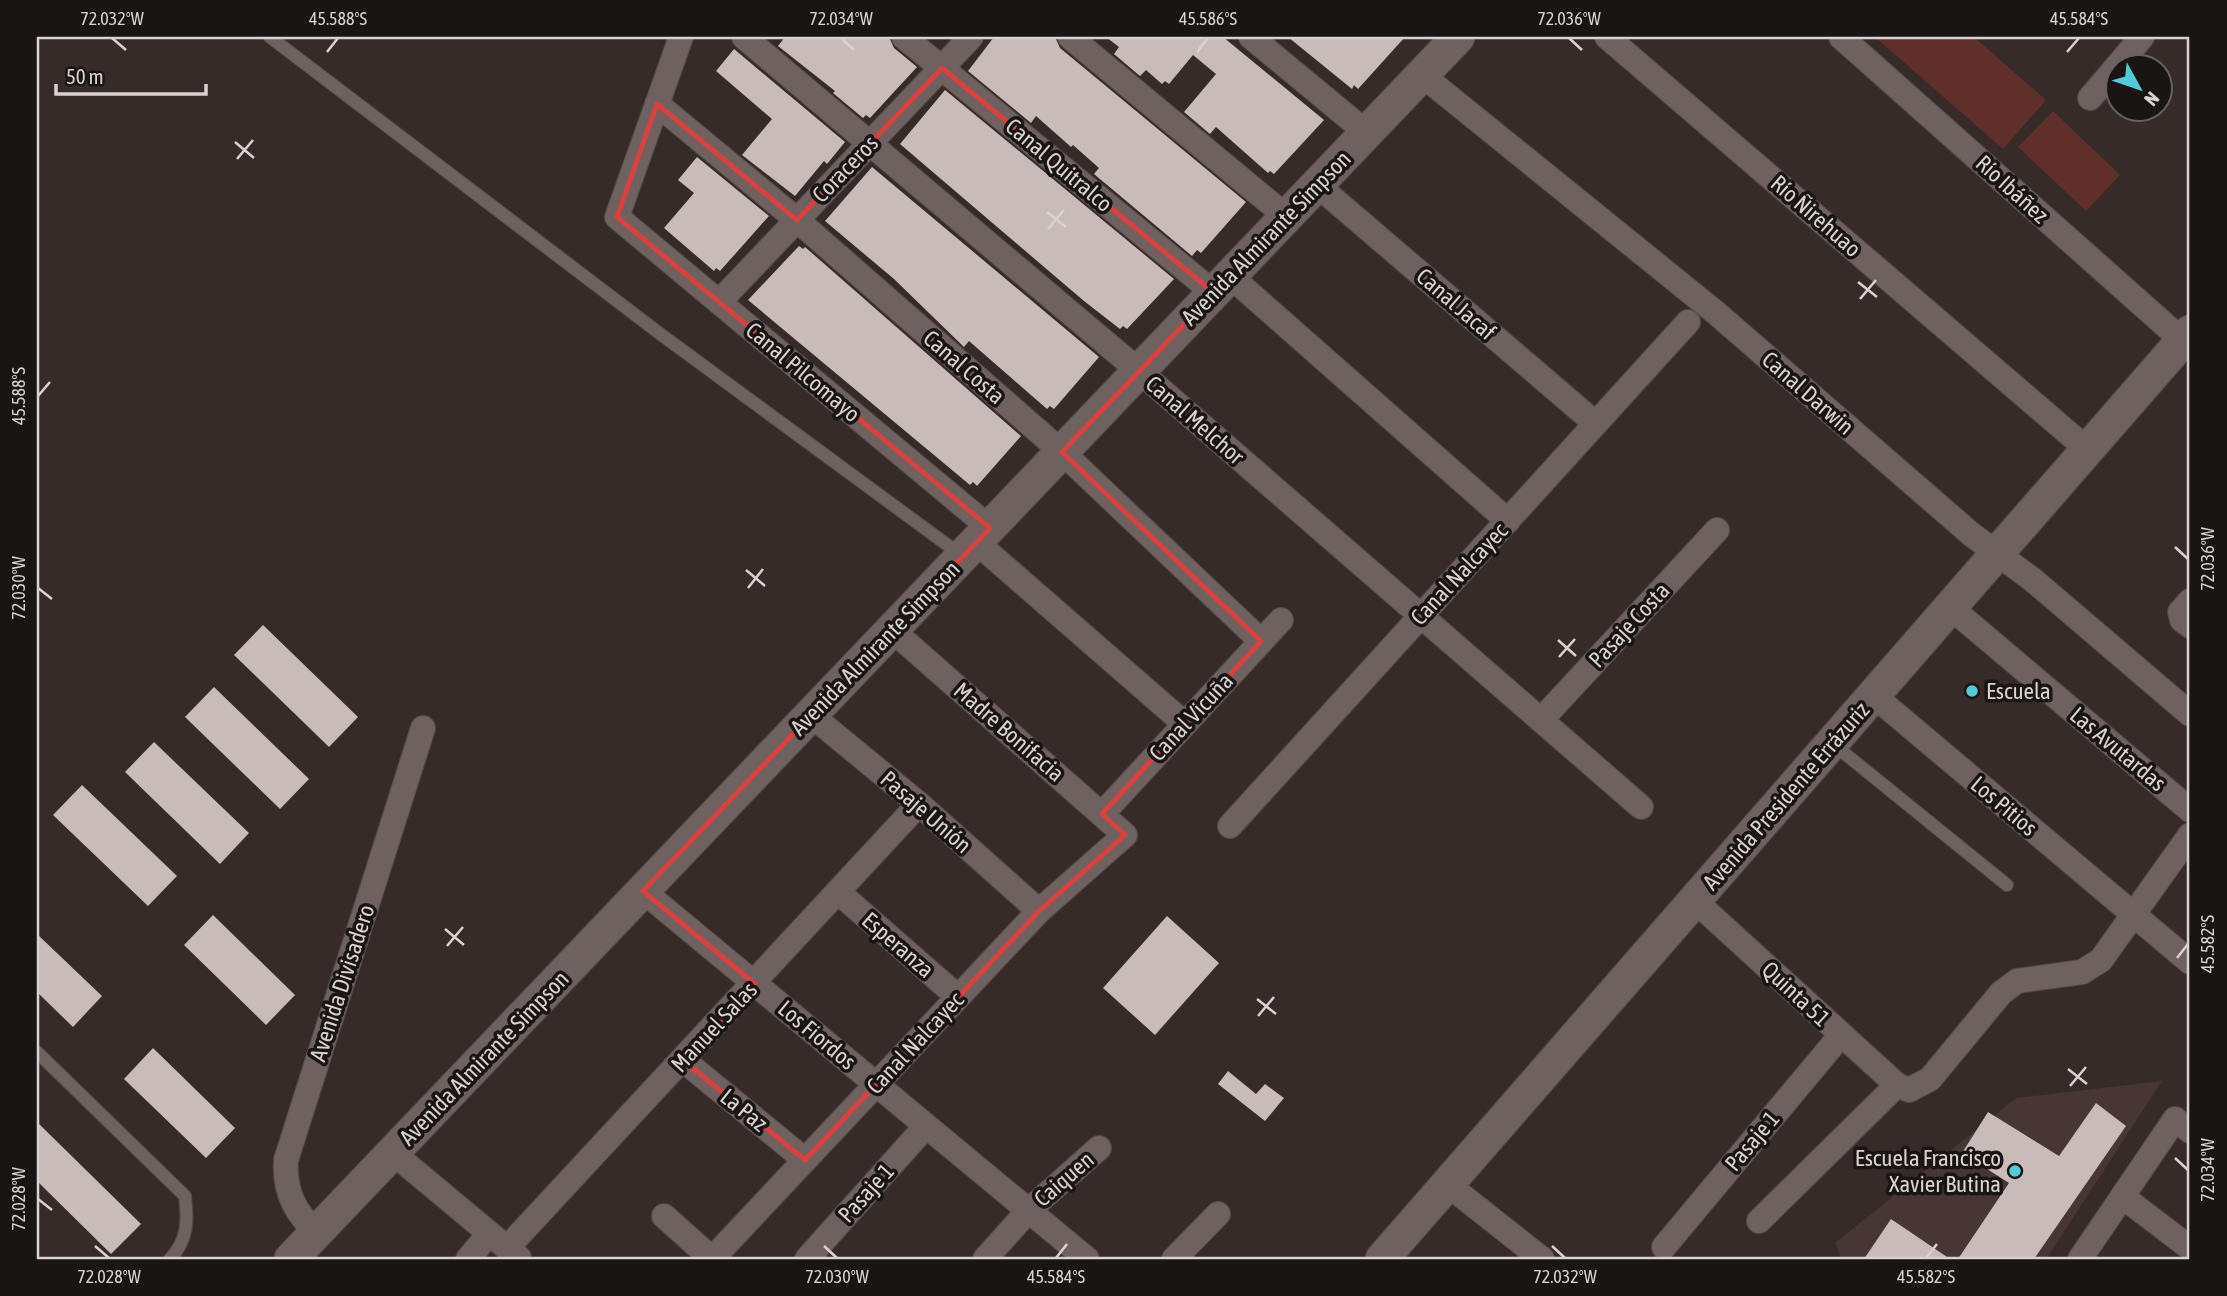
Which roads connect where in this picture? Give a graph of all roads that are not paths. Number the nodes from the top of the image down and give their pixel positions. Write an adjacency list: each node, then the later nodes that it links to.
1 (270, 37): 31 (lane)
2 (681, 37): 15 (street)
3 (744, 37): 17 (street, Canal Melchor)
4 (904, 37): 12 (street, Canal Quitralco)
5 (971, 37): 12 (street, Coraceros)
6 (1070, 37): 19 (street)
7 (1251, 37): 16 (street)
8 (1607, 37): 27 (street, Río Ñirehuao)
9 (1841, 37): 24 (street, Río Ibáñez)
10 (2142, 37): 14 (street)
11 (1445, 41): 13 (street, Avenida Almirante Simpson)
12 (942, 68): 17 (street, Coraceros); 21 (street, Canal Quitralco)
13 (1422, 75): 16 (street, Avenida Almirante Simpson); 32 (street, Canal Darwin)
14 (2090, 98)
15 (657, 104): 20 (street, Canal Costa); 22 (street, Canal Pilcomayo)
16 (1367, 132): 18 (street, Avenida Almirante Simpson)
17 (871, 142): 20 (street, Coraceros); 25 (street, Canal Melchor)
18 (1317, 185): 19 (street, Avenida Almirante Simpson); 26 (street, Canal Jacaf)
19 (1287, 217): 21 (street, Avenida Almirante Simpson)
20 (797, 220): 22 (street, Coraceros); 28 (street, Canal Costa)
21 (1222, 285): 25 (street, Avenida Almirante Simpson); 29 (street, Canal Quitralco)
22 (719, 302): 31 (street, Canal Pilcomayo)
23 (1688, 323): 26 (street, Canal Nalcayec)
24 (2186, 336): 27 (street, Avenida Presidente Errázuriz)
25 (1139, 372): 28 (street, Avenida Almirante Simpson); 34 (street, Canal Melchor)
26 (1595, 423): 29 (street, Canal Nalcayec)
27 (2088, 450): 32 (street, Avenida Presidente Errázuriz)
28 (1062, 452): 31 (street, Avenida Almirante Simpson); 37 (street, Canal Costa)
29 (1508, 521): 34 (street, Canal Nalcayec)
30 (1717, 530): 41 (street, Pasaje Costa)
31 (976, 542): 36 (street, Avenida Almirante Simpson); 42 (street, Canal Pilcomayo)
32 (1997, 554): 33 (street, Avenida Presidente Errázuriz); 39 (street, Canal Darwin)
33 (1950, 607): 38 (street, Avenida Presidente Errázuriz); 47 (street, Las Avutardas)
34 (1421, 614): 41 (street, Canal Melchor); 49 (street, Canal Nalcayec)
35 (1281, 620): 37 (street, Canal Vicuña)
36 (892, 630): 40 (street, Avenida Almirante Simpson); 48 (street, Madre Bonifacia)
37 (1261, 641): 42 (street, Canal Vicuña)
38 (1873, 695): 44 (street, Avenida Presidente Errázuriz); 57 (street, Los Pitios)
39 (2190, 714)
40 (811, 715): 45 (street, Pasaje Unión); 53 (street, Avenida Almirante Simpson)
41 (1541, 720): 46 (street, Canal Melchor)
42 (1185, 724): 48 (street, Canal Vicuña)
43 (423, 728): 77 (street, Avenida Divisadero)
44 (1833, 744): 52 (lane); 55 (street, Avenida Presidente Errázuriz)
45 (919, 804): 54 (street, Manuel Salas); 56 (street, Pasaje Unión)
46 (1641, 807)
47 (2190, 810)
48 (1102, 814): 50 (street, Madre Bonifacia)
49 (1230, 826)
50 (1125, 835): 56 (street, Canal Nalcayec)
51 (2190, 835): 57 (street)
52 (2007, 885)
53 (643, 891): 59 (street, Los Fiordos); 69 (street, Avenida Almirante Simpson)
54 (838, 892): 59 (street, Manuel Salas); 60 (street, Esperanza)
55 (1695, 901): 61 (street, Quinta 51); 71 (street, Avenida Presidente Errázuriz)
56 (1039, 911): 60 (street, Canal Nalcayec)
57 (2135, 917): 58 (street, Los Pitios); 65 (street)
58 (2190, 962)
59 (755, 984): 63 (street, Manuel Salas); 64 (street, Los Fiordos)
60 (958, 997): 64 (street, Canal Nalcayec)
61 (1841, 1035): 65 (street, Quinta 51); 79 (street, Pasaje 1)
62 (37, 1052): 81 (lane)
63 (683, 1060): 70 (street, La Paz); 78 (street, Manuel Salas)
64 (876, 1084): 67 (street, Los Fiordos); 70 (street, Canal Nalcayec)
65 (1897, 1085): 76 (street)
66 (2183, 1125): 72 (street)
67 (926, 1126): 73 (street, Los Fiordos); 85 (street, Pasaje 1)
68 (1099, 1148): 73 (street, Caiquen)
69 (393, 1153): 77 (street, Avenida Almirante Simpson); 78 (street)
70 (805, 1160): 84 (street, Canal Nalcayec)
71 (1447, 1184): 89 (street, Avenida Presidente Errázuriz); 90 (street)
72 (2123, 1197): 80 (street); 91 (street)
73 (1028, 1211): 86 (street, Caiquen); 87 (street, Los Fiordos)
74 (1218, 1214): 88 (street)
75 (664, 1216): 84 (street)
76 (1759, 1221)
77 (317, 1232): 82 (street, Avenida Almirante Simpson)
78 (505, 1247): 83 (street, Manuel Salas)
79 (1664, 1247)
80 (2190, 1248)
81 (170, 1259)
82 (291, 1259)
83 (468, 1259)
84 (712, 1259)
85 (807, 1259)
86 (985, 1259)
87 (1087, 1259)
88 (1174, 1259)
89 (1382, 1259)
90 (1542, 1259)
91 (2080, 1259)

